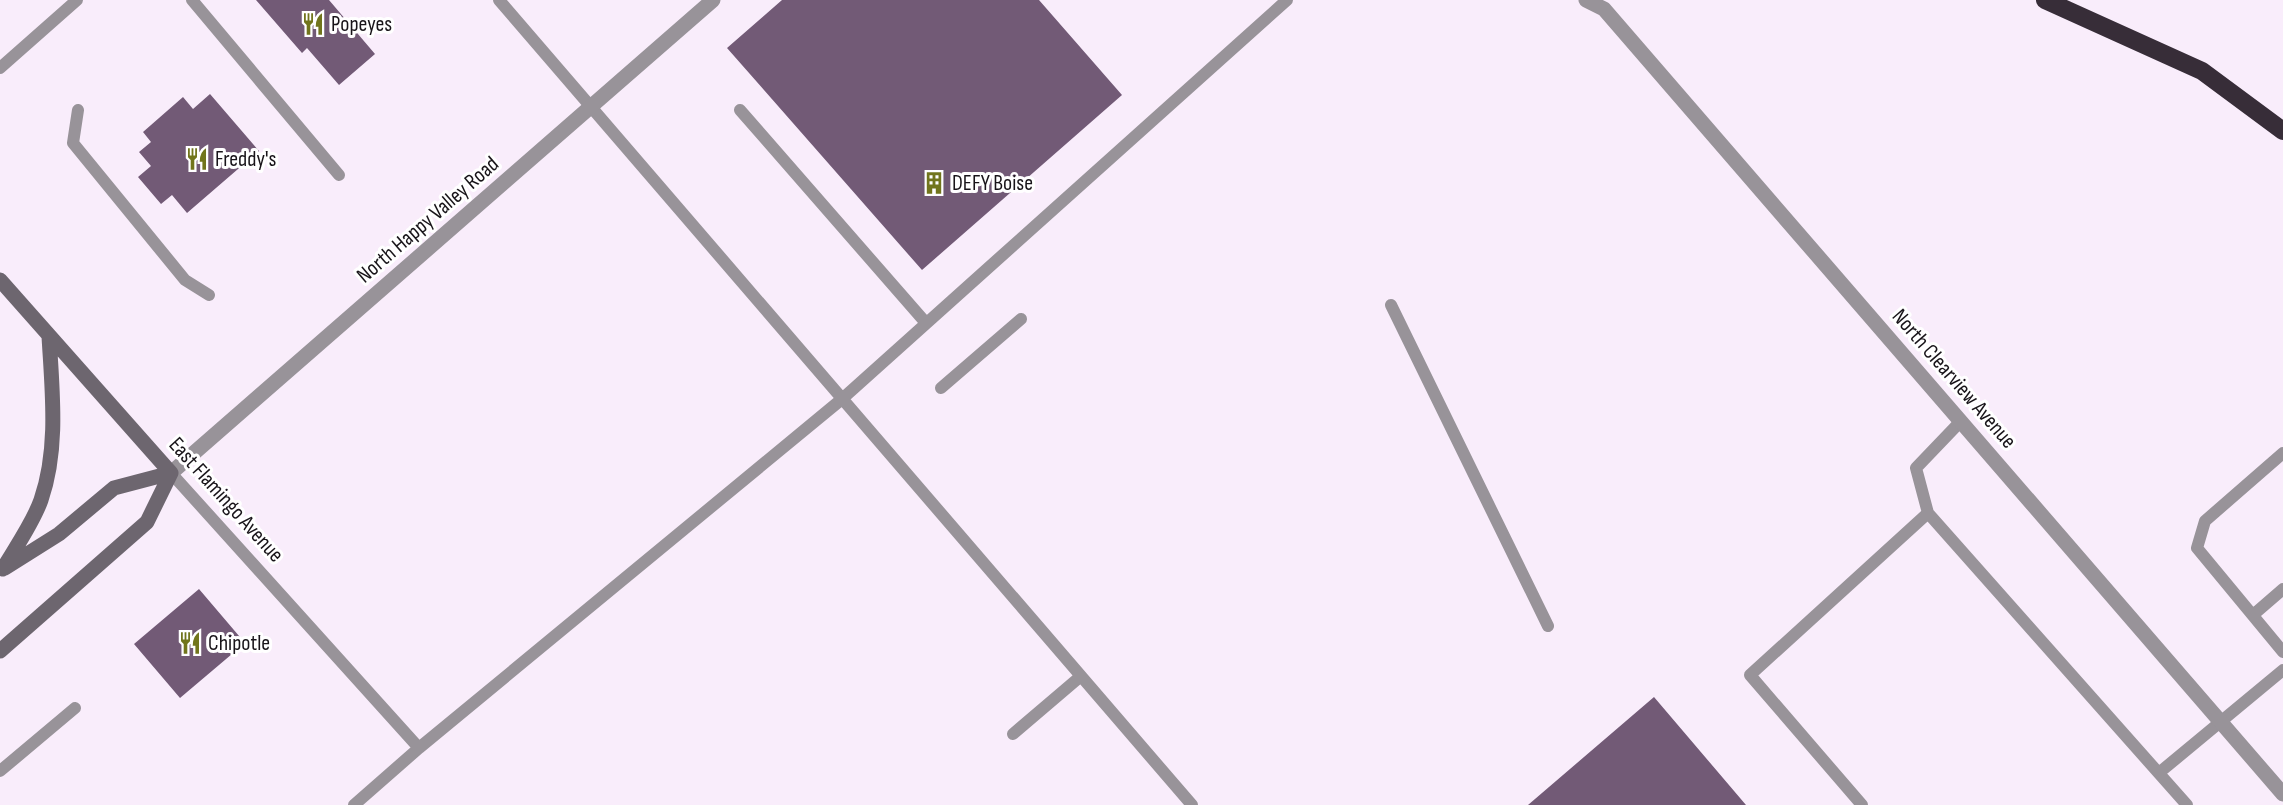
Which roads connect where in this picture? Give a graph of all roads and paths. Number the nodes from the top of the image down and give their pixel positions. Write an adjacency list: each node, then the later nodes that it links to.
1 (77, 0): 8 (lane)
2 (192, 0): 13 (lane)
3 (499, 0): 9 (lane)
4 (713, 0): 9 (street, North Happy Valley Road)
5 (1287, 0): 18 (lane)
6 (1586, 0): 22 (street, North Clearview Avenue)
7 (2045, 0): 12 (highway)
8 (0, 68)
9 (591, 107): 21 (lane); 24 (street, North Happy Valley Road)
10 (78, 110): 15 (lane)
11 (740, 110): 18 (lane)
12 (2283, 131)
13 (339, 175)
14 (0, 280): 19 (main road, East Flamingo Avenue)
15 (209, 294)
16 (1391, 305): 29 (lane)
17 (1021, 319): 20 (lane)
18 (926, 323): 21 (lane)
19 (49, 336): 24 (main road, East Flamingo Avenue); 26 (main road)
20 (941, 388)
21 (842, 399): 33 (lane); 37 (lane)
22 (1961, 421): 25 (lane); 35 (street, North Clearview Avenue)
23 (2283, 453): 28 (lane)
24 (171, 473): 26 (main road, North Happy Valley Road); 30 (main road, North Happy Valley Road); 37 (lane, East Flamingo Avenue)
25 (1928, 513): 39 (lane); 43 (lane)
26 (2, 570)
27 (2283, 589): 28 (lane)
28 (2253, 615): 31 (lane)
29 (1548, 626)
30 (0, 651)
31 (2283, 652)
32 (2283, 670): 35 (lane)
33 (1081, 676): 36 (lane); 42 (lane)
34 (75, 708): 38 (lane)
35 (2220, 722): 39 (lane); 40 (street, North Clearview Avenue)
36 (1013, 734)
37 (419, 748): 41 (lane)
38 (0, 771)
39 (2160, 772): 44 (lane)
40 (2283, 794)
41 (354, 805)
42 (1192, 805)
43 (1862, 805)
44 (2187, 805)

